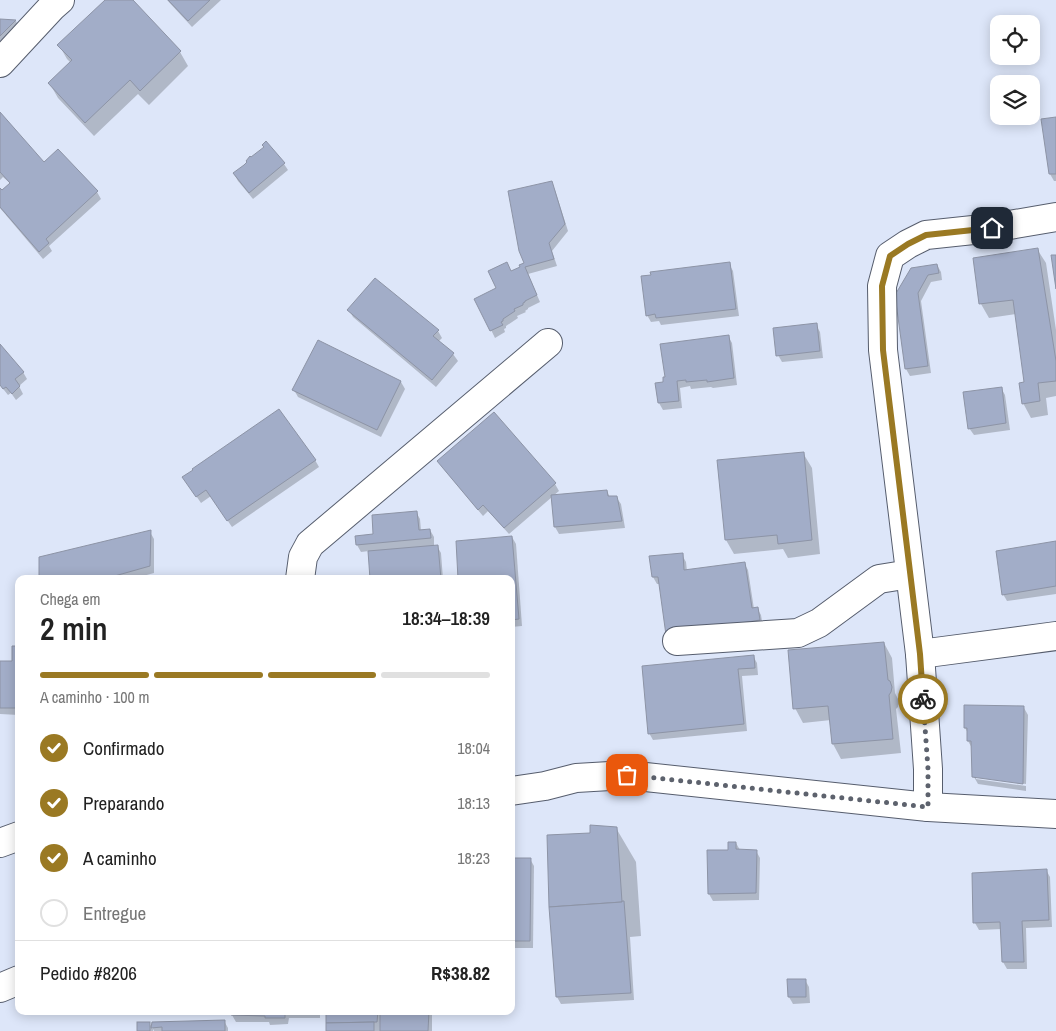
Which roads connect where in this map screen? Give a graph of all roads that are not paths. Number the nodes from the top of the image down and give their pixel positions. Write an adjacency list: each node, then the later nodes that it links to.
1 (60, 0): 2 (street)
2 (0, 63)
3 (1056, 217): 5 (street)
4 (548, 343): 6 (street)
5 (910, 574): 8 (street); 9 (street)
6 (301, 575)
7 (1056, 636): 9 (street)
8 (677, 642)
9 (920, 654): 11 (street)
10 (515, 790): 11 (street)
11 (928, 807): 12 (street)
12 (1056, 814)
13 (15, 837): 14 (street)
14 (0, 843)
15 (15, 982): 16 (street)
16 (0, 988)

